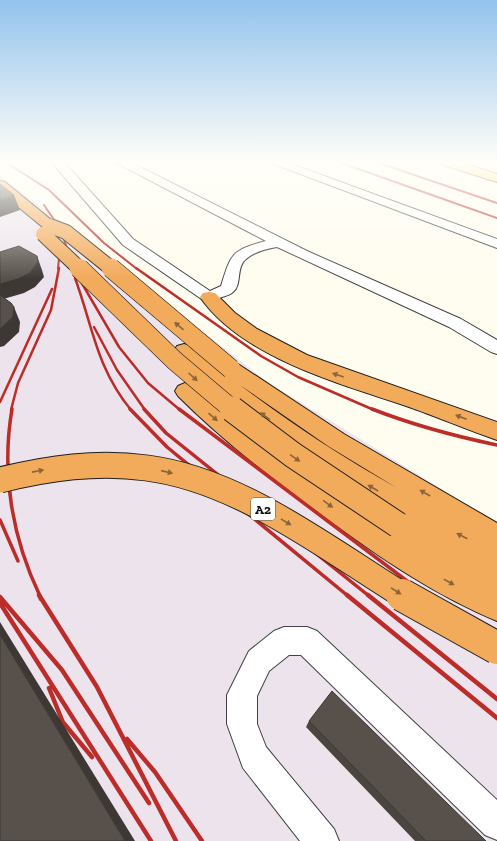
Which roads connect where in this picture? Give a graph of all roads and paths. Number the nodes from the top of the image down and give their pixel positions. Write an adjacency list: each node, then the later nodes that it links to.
1 (3, 200): 6 (highway)
2 (16, 200): 6 (highway)
3 (91, 200): 10 (street)
4 (194, 200): 7 (street)
5 (376, 200): 8 (street)
6 (46, 230): 19 (highway, one-way to 6, bridge); 20 (highway, one-way to 6); 21 (highway, one-way to 21, bridge); 22 (highway, one-way to 22)
7 (278, 242): 9 (street); 13 (street)
8 (497, 244)
9 (232, 268): 10 (street); 11 (street)
10 (187, 282): 12 (street)
11 (228, 290): 12 (street); 16 (street)
12 (209, 297): 16 (highway)
13 (454, 323): 14 (street); 15 (street)
14 (497, 332)
15 (497, 348)
16 (286, 353): 17 (highway, one-way to 16)
17 (497, 431)
18 (0, 480): 23 (highway, A2, one-way to 23, bridge)
19 (497, 537)
20 (497, 554)
21 (497, 579)
22 (497, 608)
23 (497, 648)
24 (497, 823): 25 (street)
25 (322, 841)

